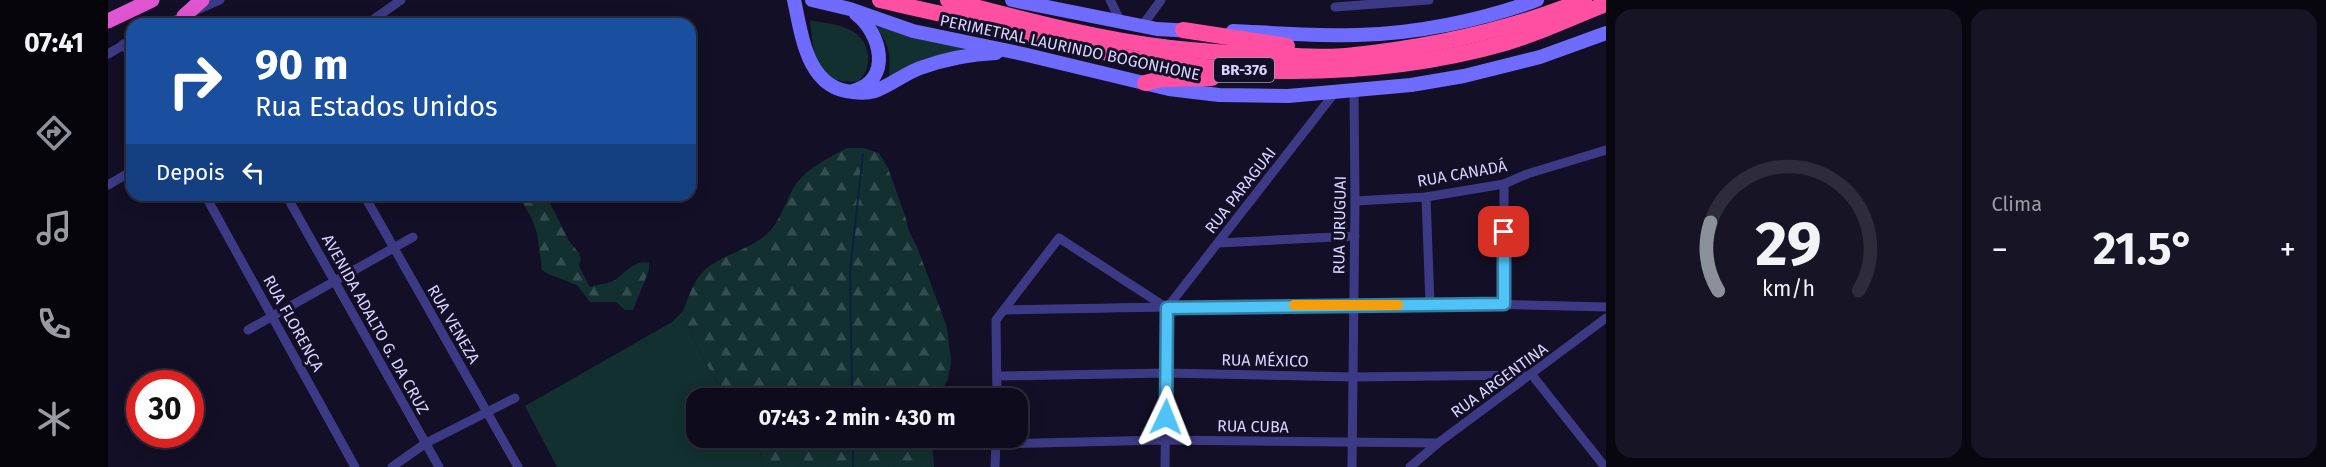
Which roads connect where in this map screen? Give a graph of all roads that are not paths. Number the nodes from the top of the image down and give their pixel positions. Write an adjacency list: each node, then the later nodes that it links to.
1 (152, 0): 22 (highway)
2 (202, 0): 19 (highway)
3 (220, 0): 19 (street)
4 (401, 0): 21 (street)
5 (812, 0): 18 (main road, PERIMETRAL LAURINDO BOGONHONE)
6 (880, 0): 31 (highway, BR-376)
7 (948, 0): 28 (highway, BR-376)
8 (1012, 0): 23 (main road)
9 (1110, 0): 23 (street)
10 (1161, 0): 24 (street)
11 (1328, 0): 15 (street)
12 (1428, 0): 15 (street)
13 (1537, 0): 25 (main road)
14 (1584, 0): 28 (highway, BR-376)
15 (1338, 4)
16 (1606, 4): 31 (highway, BR-376)
17 (796, 6): 35 (main road)
18 (850, 9): 30 (main road, PERIMETRAL LAURINDO BOGONHONE); 35 (main road)
19 (184, 16): 20 (street)
20 (180, 18)
21 (376, 18)
22 (108, 21)
23 (1121, 22): 24 (main road)
24 (1142, 26): 25 (main road)
25 (1183, 30): 28 (highway)
26 (1606, 33): 34 (main road, PERIMETRAL LAURINDO BOGONHONE)
27 (126, 43): 29 (street)
28 (1396, 48)
29 (108, 54)
30 (1023, 54): 32 (main road, PERIMETRAL LAURINDO BOGONHONE); 35 (main road)
31 (1370, 68): 32 (highway)
32 (1144, 83): 33 (main road, PERIMETRAL LAURINDO BOGONHONE)
33 (1336, 91): 34 (main road, PERIMETRAL LAURINDO BOGONHONE); 47 (street, RUA PARAGUAI)
34 (1354, 91): 44 (street, RUA URUGUAI)
35 (848, 92)
36 (1606, 150): 38 (street, RUA CANADÁ)
37 (126, 174): 39 (street)
38 (1504, 184): 40 (street, RUA CANADÁ); 52 (street)
39 (108, 185)
40 (1426, 197): 44 (street, RUA CANADÁ); 51 (street)
41 (208, 201): 56 (street, RUA FLORENÇA)
42 (289, 201): 49 (street, AVENIDA ADALTO G. DA CRUZ)
43 (367, 201): 48 (street, RUA VENEZA)
44 (1355, 201): 45 (street, RUA URUGUAI)
45 (1354, 236): 47 (street); 50 (street, RUA URUGUAI)
46 (413, 237): 48 (street)
47 (1218, 243): 54 (street, RUA PARAGUAI)
48 (393, 248): 49 (street); 65 (street, RUA VENEZA)
49 (334, 281): 56 (street); 68 (street, AVENIDA ADALTO G. DA CRUZ)
50 (1353, 304): 51 (street); 54 (street); 62 (street, RUA URUGUAI)
51 (1430, 304): 52 (street)
52 (1504, 304): 53 (street)
53 (1606, 307)
54 (1167, 308): 55 (street); 55 (street); 59 (street)
55 (1005, 309): 61 (street)
56 (272, 315): 58 (street); 72 (street, RUA FLORENÇA)
57 (1606, 318): 60 (street, RUA ARGENTINA)
58 (248, 330)
59 (1167, 373): 61 (street, RUA MÉXICO); 62 (street, RUA MÉXICO); 66 (street)
60 (1532, 375): 62 (street, RUA MÉXICO); 69 (street, RUA ARGENTINA); 80 (street)
61 (997, 376): 63 (street)
62 (1354, 377): 70 (street, RUA URUGUAI)
63 (996, 388)
64 (515, 398): 65 (street)
65 (488, 412): 68 (street); 75 (street, RUA VENEZA)
66 (1165, 440): 67 (street, RUA CUBA); 70 (street, RUA CUBA); 77 (street)
67 (1028, 441)
68 (426, 443): 73 (street); 74 (street, AVENIDA ADALTO G. DA CRUZ)
69 (1438, 443): 70 (street, RUA CUBA); 79 (street, RUA ARGENTINA)
70 (1352, 444): 78 (street, RUA URUGUAI)
71 (996, 448): 76 (street)
72 (355, 467)
73 (392, 467)
74 (439, 467)
75 (518, 467)
76 (995, 467)
77 (1165, 467)
78 (1352, 467)
79 (1410, 467)
80 (1605, 467)

